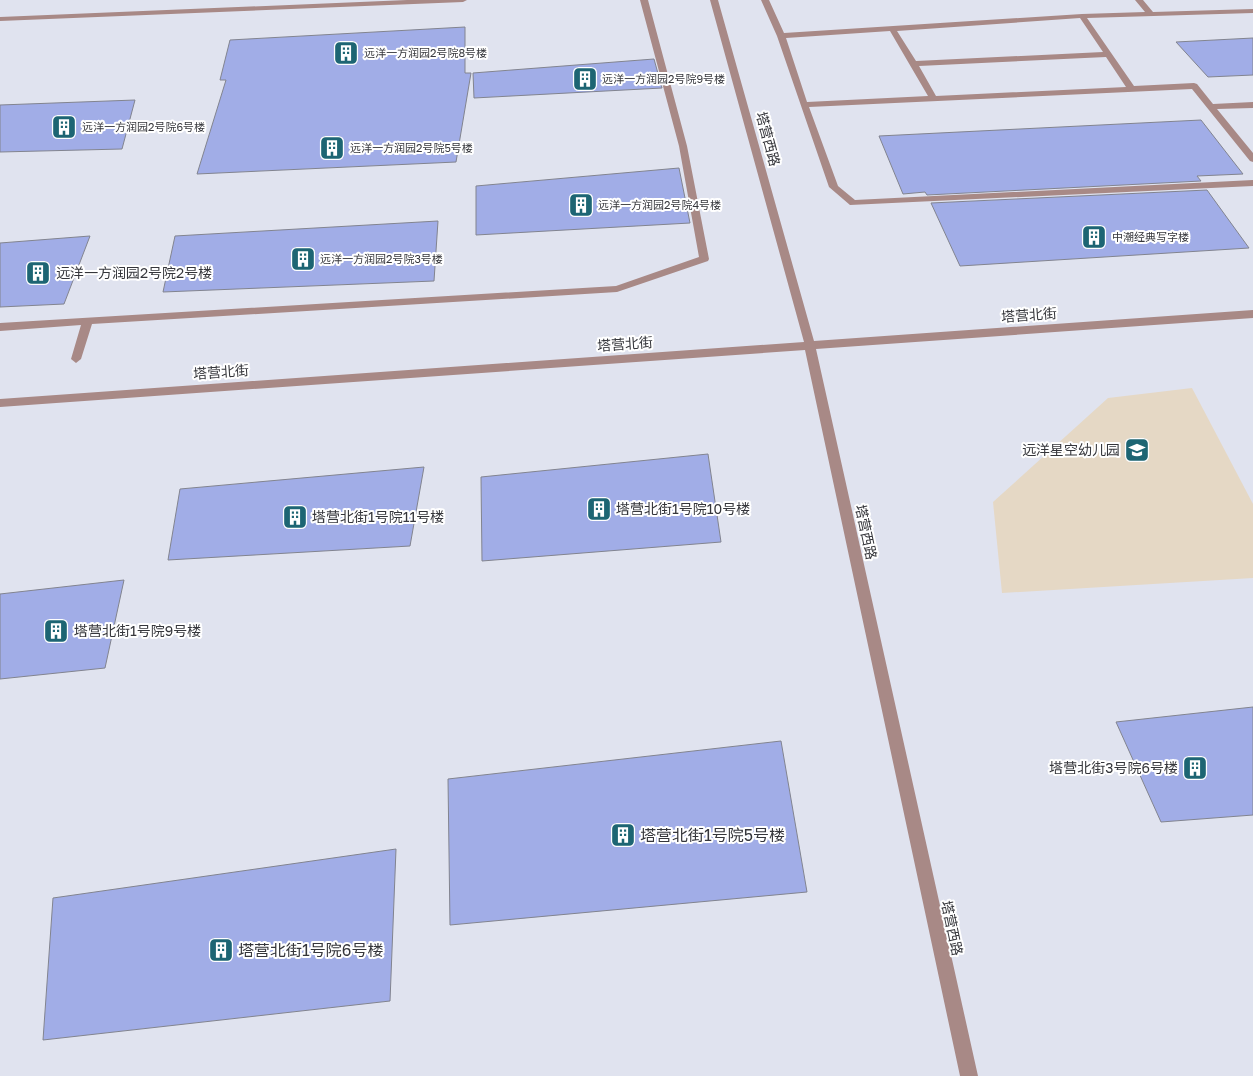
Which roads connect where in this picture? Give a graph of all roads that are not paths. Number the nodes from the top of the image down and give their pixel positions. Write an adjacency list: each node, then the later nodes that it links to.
1 (463, 0): 9 (street)
2 (644, 0): 24 (street)
3 (714, 0): 26 (street, 塔营西路)
4 (765, 0): 11 (street)
5 (1139, 0): 7 (street)
6 (1253, 11): 7 (street)
7 (1151, 14): 8 (street)
8 (1082, 16): 10 (street); 12 (street)
9 (0, 19)
10 (892, 28): 11 (street); 13 (street)
11 (780, 36): 17 (street)
12 (1108, 54): 13 (street); 14 (street)
13 (914, 64): 15 (street)
14 (1132, 90): 15 (street); 18 (street)
15 (934, 99): 17 (street)
16 (1253, 105): 18 (street)
17 (804, 106): 22 (street)
18 (1211, 107): 19 (street)
19 (1243, 146): 20 (street); 21 (street)
20 (1253, 146)
21 (1253, 159)
22 (1253, 183)
23 (1253, 314): 26 (street, 塔营北街)
24 (88, 321): 25 (street); 27 (street)
25 (0, 327)
26 (810, 346): 28 (street, 塔营北街); 29 (street, 塔营西路)
27 (76, 359)
28 (0, 403)
29 (969, 1076)

